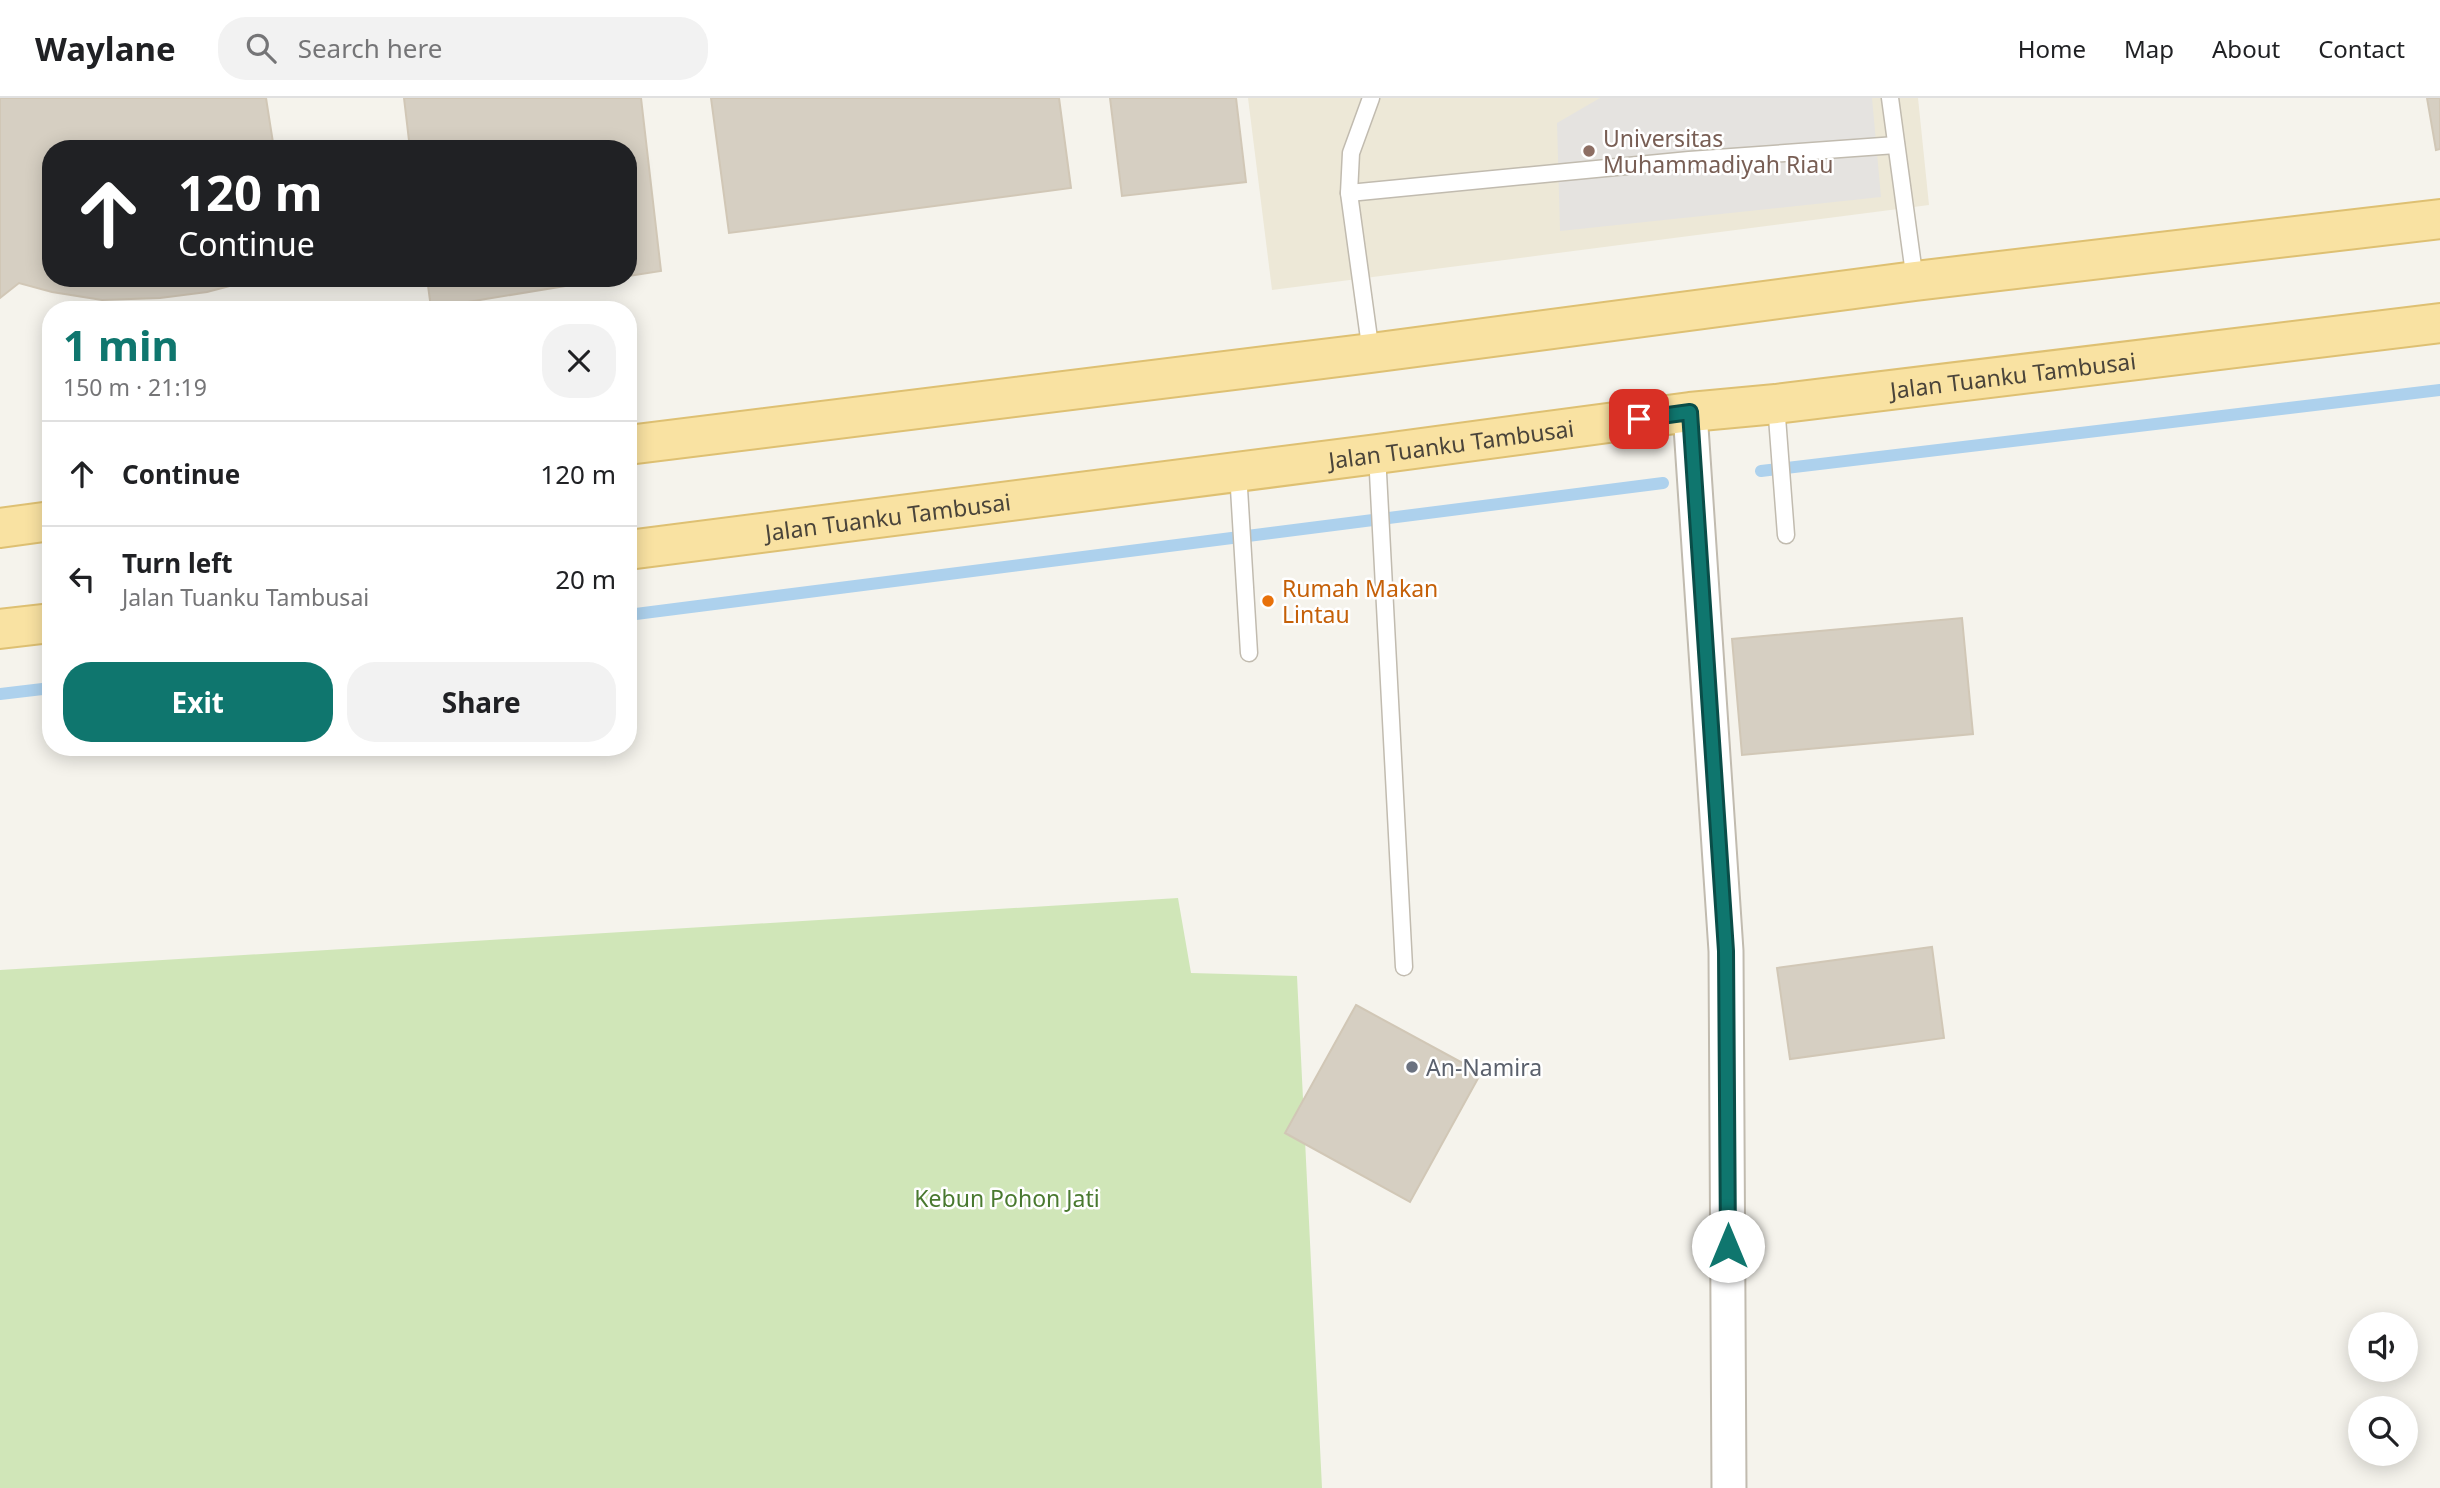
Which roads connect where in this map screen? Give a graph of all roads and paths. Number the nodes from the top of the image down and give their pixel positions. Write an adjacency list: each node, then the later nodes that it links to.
1 (1371, 98): 4 (lane)
2 (1890, 98): 3 (lane)
3 (1896, 145): 4 (lane); 6 (lane)
4 (1349, 193): 8 (lane)
5 (2440, 219): 6 (main road)
6 (1915, 281): 8 (main road)
7 (2440, 323): 9 (main road, Jalan Tuanku Tambusai)
8 (1371, 353): 11 (main road)
9 (1776, 404): 10 (main road, Jalan Tuanku Tambusai); 16 (lane)
10 (1690, 412): 12 (main road, Jalan Tuanku Tambusai); 22 (street)
11 (637, 444)
12 (1377, 454): 13 (main road, Jalan Tuanku Tambusai); 21 (lane)
13 (1238, 472): 17 (main road, Jalan Tuanku Tambusai); 20 (lane)
14 (42, 522): 15 (main road)
15 (0, 528)
16 (1786, 535)
17 (637, 549)
18 (42, 624): 19 (main road)
19 (0, 629)
20 (1249, 653)
21 (1404, 967)
22 (1729, 1488)

